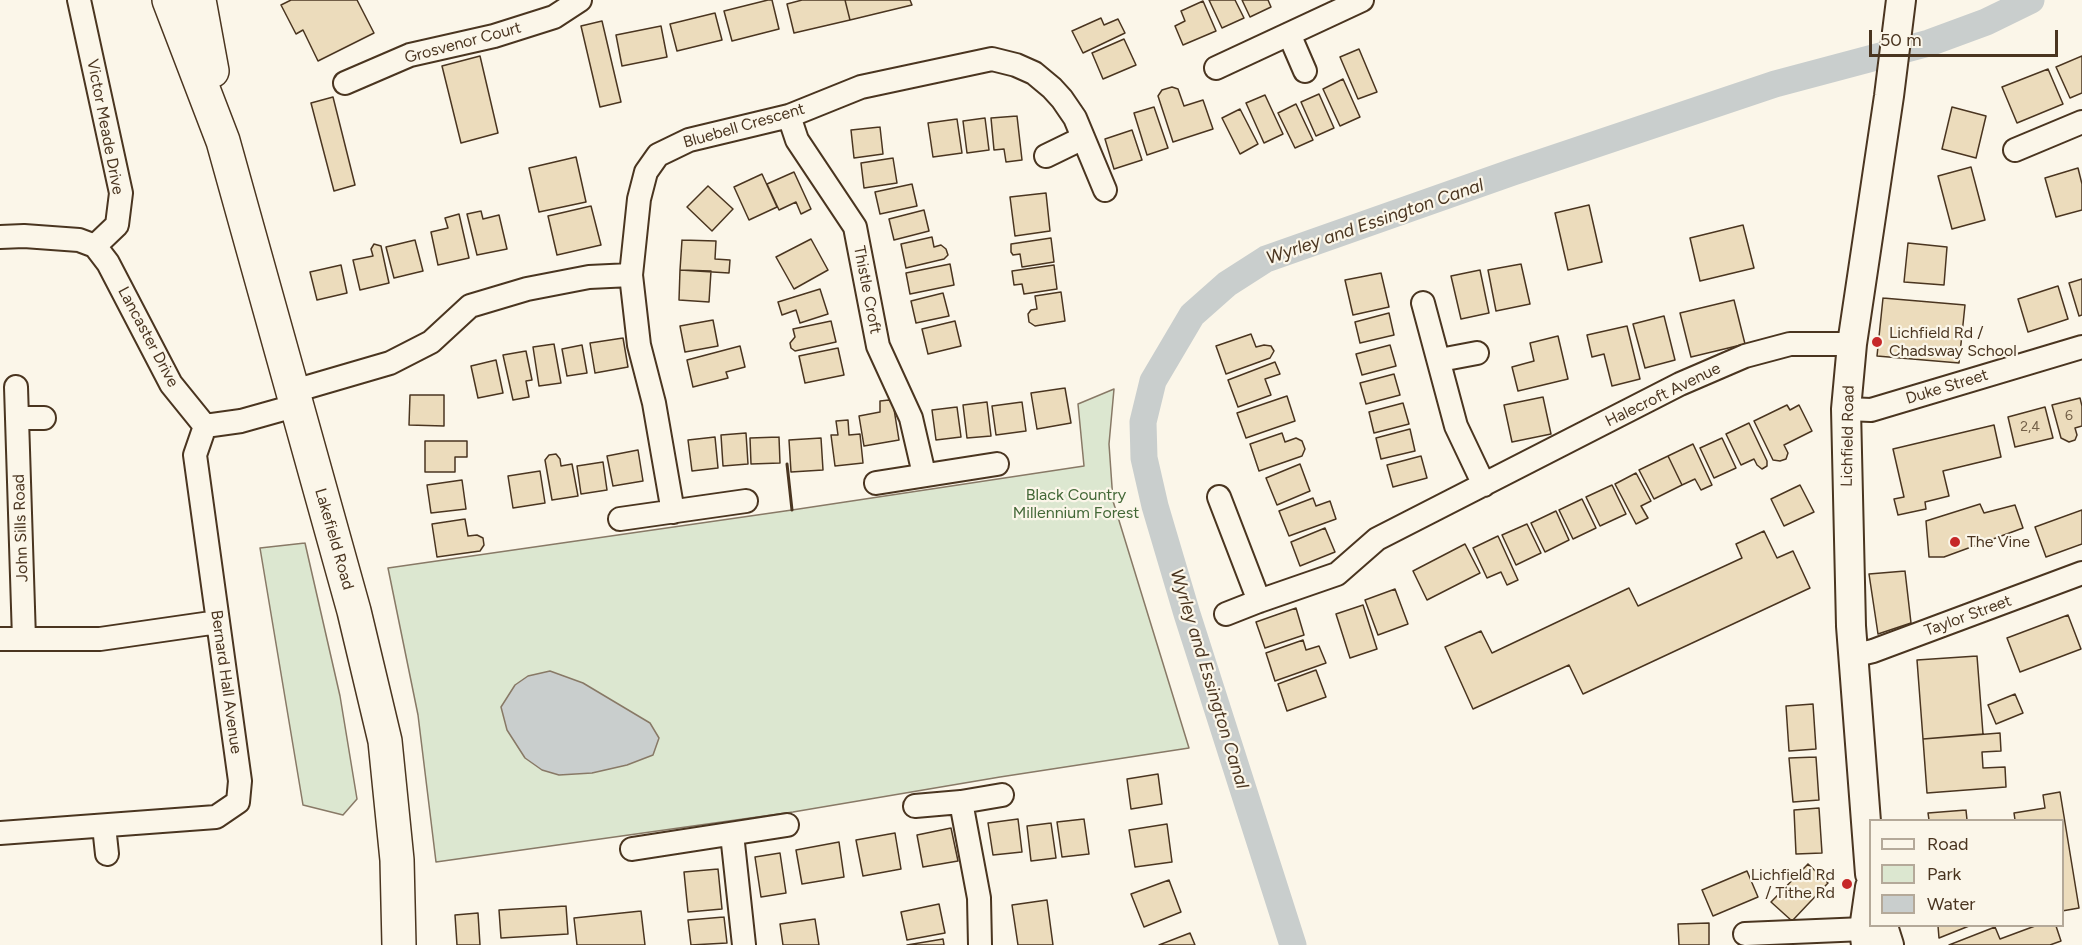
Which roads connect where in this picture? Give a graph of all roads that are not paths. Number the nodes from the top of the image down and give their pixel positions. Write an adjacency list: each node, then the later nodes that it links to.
1 (79, 0): 19 (street, Victor Meade Drive)
2 (169, 0): 14 (main road)
3 (200, 0): 14 (main road)
4 (580, 0): 10 (street, Grosvenor Court)
5 (1362, 0): 7 (street)
6 (1901, 0): 22 (street, Lichfield Road)
7 (1289, 34): 8 (street); 9 (street)
8 (1216, 68)
9 (1305, 71)
10 (345, 83)
11 (789, 116): 13 (street, Bluebell Crescent); 20 (street, Bluebell Crescent); 33 (street, Thistle Croft)
12 (2082, 122): 15 (street)
13 (1083, 138): 16 (street); 17 (street, Bluebell Crescent)
14 (223, 141): 27 (main road, Lakefield Road)
15 (2015, 150)
16 (1046, 156)
17 (1105, 190)
18 (0, 237): 19 (street)
19 (95, 246): 31 (street, Lancaster Drive)
20 (632, 275): 27 (street); 38 (street, Bluebell Crescent)
21 (1423, 303): 25 (street)
22 (1852, 344): 28 (street, Lichfield Road); 35 (street, Halecroft Avenue)
23 (2082, 347): 28 (street, Duke Street)
24 (1478, 353): 25 (street)
25 (1440, 360): 35 (street)
26 (16, 387): 29 (street, John Sills Road)
27 (296, 398): 31 (street); 59 (main road, Lakefield Road)
28 (1846, 409): 46 (street, Lichfield Road)
29 (18, 418): 30 (street); 45 (street, John Sills Road)
30 (44, 418)
31 (205, 426): 43 (street, Bernard Hall Avenue)
32 (997, 464): 33 (street)
33 (924, 474): 34 (street)
34 (876, 483)
35 (1484, 484): 41 (street, Halecroft Avenue)
36 (1219, 496): 41 (street)
37 (746, 501): 38 (street)
38 (673, 512): 39 (street)
39 (620, 519)
40 (2082, 573): 46 (street, Taylor Street)
41 (1259, 601): 42 (street, Halecroft Avenue)
42 (1226, 614)
43 (218, 622): 45 (street); 51 (street, Bernard Hall Avenue)
44 (0, 639): 45 (street)
45 (24, 639)
46 (1852, 656): 56 (street, Lichfield Road)
47 (1002, 795): 48 (street)
48 (961, 802): 49 (street); 61 (street)
49 (915, 806)
50 (787, 825): 53 (street)
51 (104, 826): 52 (street, Bernard Hall Avenue); 55 (street)
52 (0, 833)
53 (732, 834): 54 (street); 60 (street)
54 (632, 849)
55 (107, 854)
56 (1869, 862)
57 (1871, 933): 58 (street); 62 (street)
58 (1745, 934)
59 (399, 945)
60 (744, 945)
61 (980, 945)
62 (1889, 945)

